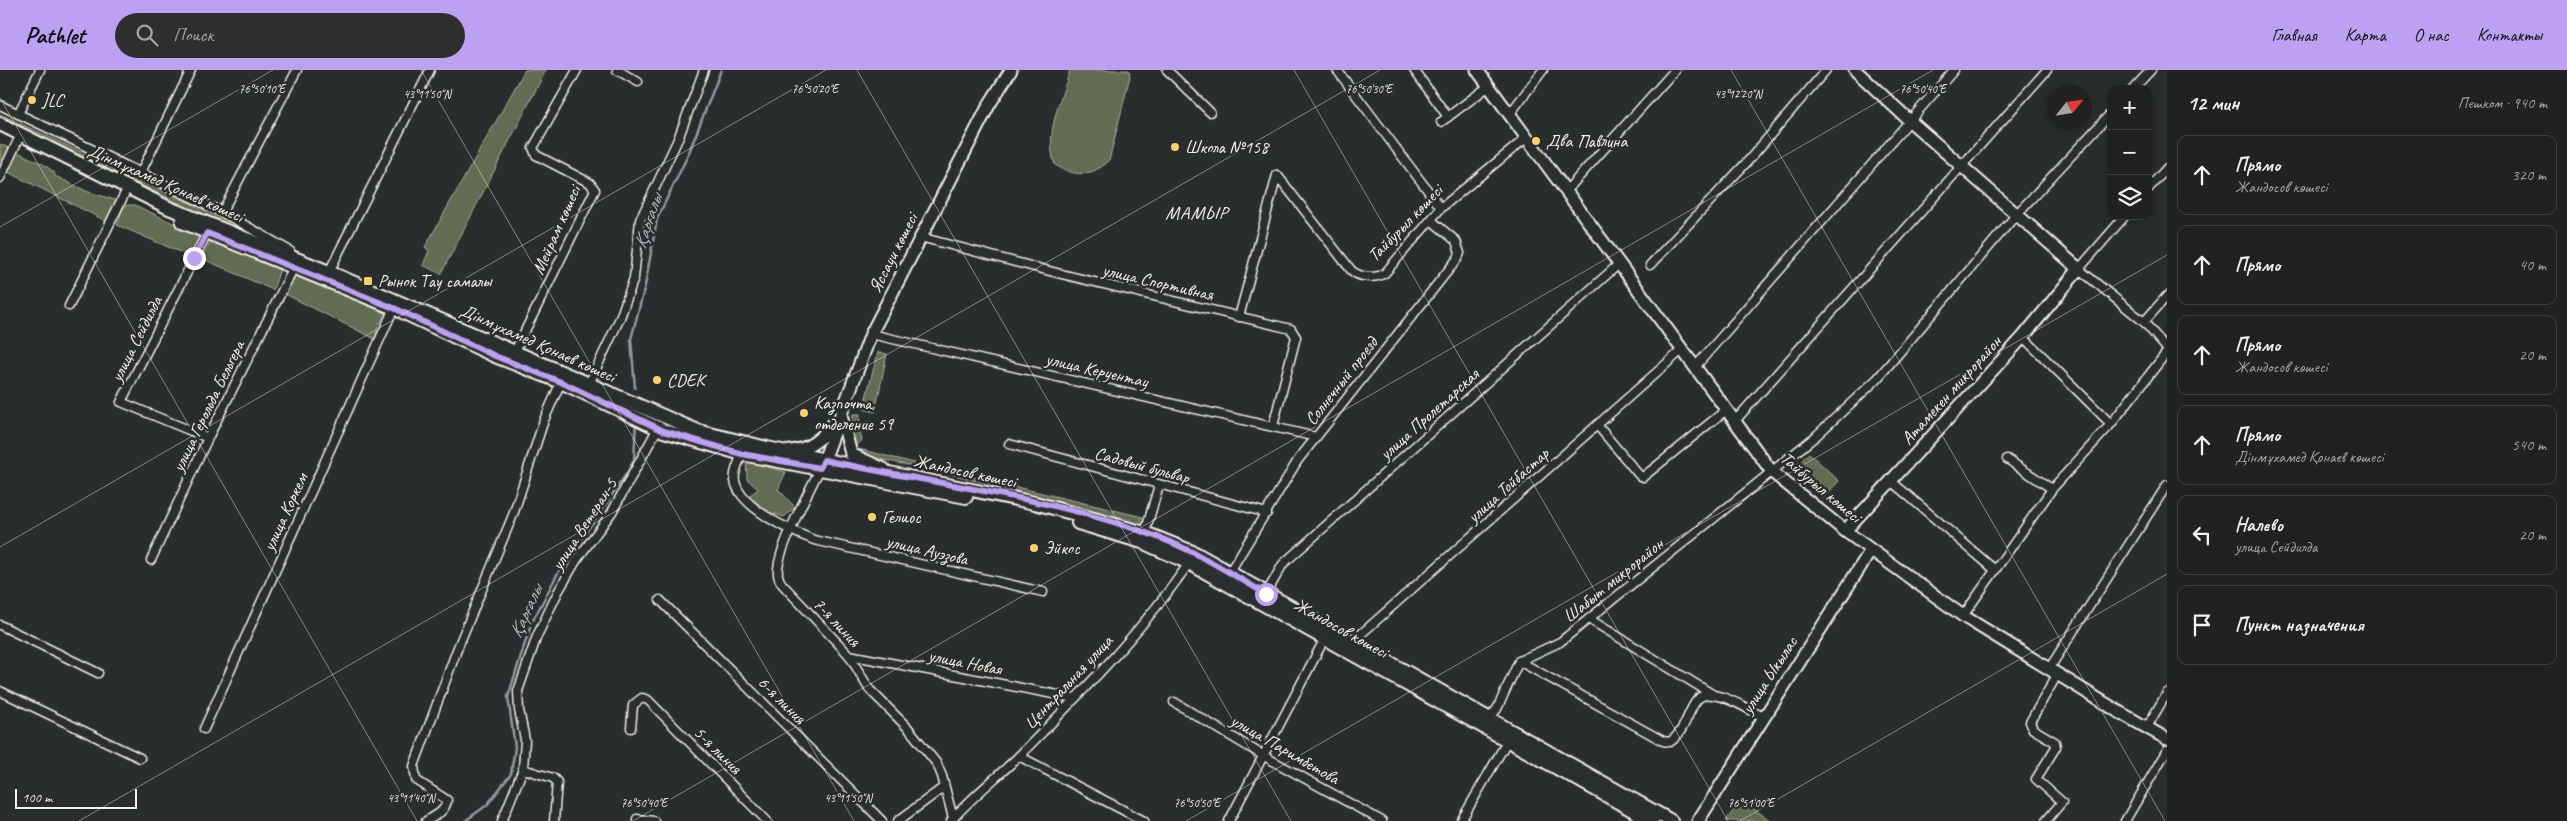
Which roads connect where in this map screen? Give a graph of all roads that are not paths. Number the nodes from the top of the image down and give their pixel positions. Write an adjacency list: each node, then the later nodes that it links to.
1 (40, 70): 25 (street)
2 (191, 70): 35 (street)
3 (297, 70): 41 (street)
4 (430, 70): 51 (street)
5 (577, 70): 61 (street, Мейрам көшесі)
6 (617, 70): 20 (street)
7 (704, 70): 65 (street)
8 (1011, 70): 46 (street, Яссауи көшесі)
9 (1168, 70): 24 (street)
10 (1337, 70): 40 (street)
11 (1414, 70): 22 (street)
12 (1477, 70): 22 (street, Тайбурыл көшесі)
13 (1543, 70): 26 (street)
14 (1675, 70): 38 (street)
15 (1826, 70): 49 (street)
16 (1855, 70): 28 (street)
17 (1954, 70): 28 (street)
18 (2047, 70): 33 (street)
19 (2151, 70): 21 (street)
20 (638, 82)
21 (2137, 85)
22 (1489, 86): 26 (street, Тайбурыл көшесі)
23 (0, 105): 25 (street)
24 (1210, 112)
25 (18, 114): 35 (street)
26 (1509, 115): 32 (street, Тайбурыл көшесі)
27 (2107, 117): 42 (street, Шабыт микрорайон)
28 (1910, 121): 33 (street); 63 (street)
29 (0, 124): 31 (main road, Дінмұхамед Қонаев көшесі)
30 (0, 133): 31 (main road, Дінмұхамед Қонаев көшесі)
31 (19, 138): 36 (street); 39 (main road, Дінмұхамед Қонаев көшесі); 48 (main road, Дінмұхамед Қонаев көшесі)
32 (1526, 138): 38 (street, Тайбурыл көшесі); 40 (street, Тайбурыл көшесі)
33 (1961, 165): 42 (street); 69 (street)
34 (2167, 168): 37 (street)
35 (141, 172): 41 (street)
36 (0, 178)
37 (2152, 185)
38 (1567, 190): 47 (street, Тайбурыл көшесі)
39 (124, 195): 45 (main road, Дінмұхамед Қонаев көшесі); 54 (street)
40 (1441, 208): 43 (street, Тайбурыл көшесі)
41 (222, 212): 48 (street)
42 (2016, 215): 52 (street); 81 (street, Шабыт микрорайон)
43 (1431, 220): 56 (street, Тайбурыл көшесі); 74 (street, Солнечный проезд)
44 (2122, 220): 52 (street, Атамекен микрорайон)
45 (207, 233): 50 (main road, Дінмұхамед Қонаев көшесі); 75 (street, улица Сейдилда)
46 (920, 237): 56 (street, улица Спортивная); 58 (street, Яссауи көшесі)
47 (1620, 263): 60 (street, Тайбурыл көшесі); 97 (street, улица Пролетарская)
48 (314, 265): 51 (main road, Дінмұхамед Қонаев көшесі)
49 (1650, 265)
50 (294, 267): 55 (main road, Дінмұхамед Қонаев көшесі); 75 (street, улица Герольда Бельгера)
51 (331, 267): 61 (main road, Дінмұхамед Қонаев көшесі)
52 (2079, 269): 57 (street); 59 (street, Атамекен микрорайон)
53 (2167, 296): 57 (street)
54 (70, 306)
55 (394, 308): 64 (main road, Дінмұхамед Қонаев көшесі); 116 (street, улица Коркем)
56 (1239, 317): 73 (street, улица Спортивная)
57 (2144, 322): 62 (street)
58 (871, 334): 68 (street, Яссауи көшесі); 73 (street, улица Керуентау)
59 (2023, 338): 71 (street); 83 (street, Атамекен микрорайон)
60 (1683, 349): 63 (street, Тайбурыл көшесі); 72 (street, улица Тойбастар)
61 (515, 351): 65 (main road, Дінмұхамед Қонаев көшесі)
62 (2167, 351): 71 (street)
63 (1696, 366): 67 (street, Тайбурыл көшесі)
64 (561, 382): 66 (main road, Дінмұхамед Қонаев көшесі); 127 (street)
65 (589, 384): 66 (main road, Дінмұхамед Қонаев көшесі)
66 (631, 409): 70 (main road, Дінмұхамед Қонаев көшесі)
67 (1726, 410): 69 (street, Тайбурыл көшесі); 72 (street)
68 (841, 414): 77 (street); 80 (street, Яссауи көшесі); 82 (street)
69 (1735, 421): 81 (street, Тайбурыл көшесі)
70 (661, 423): 77 (main road, Дінмұхамед Қонаев көшесі); 78 (main road, Дінмұхамед Қонаев көшесі); 124 (street, улица Ветеран-5)
71 (2111, 424): 86 (street)
72 (1598, 425): 103 (street, улица Тойбастар)
73 (1274, 426): 74 (street, улица Керуентау)
74 (1316, 437): 87 (street, Солнечный проезд)
75 (208, 438): 93 (street, улица Герольда Бельгера)
76 (1009, 444): 84 (street, Садовый бульвар)
77 (767, 448): 80 (main road, Дінмұхамед Қонаев көшесі)
78 (742, 454): 80 (main road, Дінмұхамед Қонаев көшесі); 88 (street, улица Ауэзова)
79 (2007, 459): 86 (street)
80 (822, 464): 82 (main road, Жандосов көшесі); 88 (street, 7-я линия); 92 (main road, Жандосов көшесі)
81 (1772, 472): 89 (street, Тайбурыл көшесі); 100 (street, Шабыт микрорайон)
82 (894, 474): 90 (main road, Жандосов көшесі)
83 (1891, 481): 89 (street, Атамекен микрорайон); 94 (street)
84 (1159, 485): 87 (street, Садовый бульвар); 90 (street)
85 (2167, 485): 106 (street)
86 (2052, 489): 94 (street)
87 (1267, 513): 95 (street, Солнечный проезд)
88 (790, 531): 96 (street, улица Ауэзова); 104 (street, 7-я линия)
89 (1845, 531): 91 (street, Тайбурыл көшесі)
90 (1145, 533): 92 (main road, Жандосов көшесі)
91 (1871, 550): 99 (street, Тайбурыл көшесі); 113 (street, улица Ыкылас)
92 (1192, 558): 95 (main road, Жандосов көшесі); 102 (main road, Жандосов көшесі); 111 (street, Центральная улица)
93 (151, 560)
94 (1995, 570): 99 (street)
95 (1229, 573): 97 (main road, Жандосов көшесі)
96 (1043, 592)
97 (1266, 594): 102 (main road, Жандосов көшесі)
98 (660, 600): 133 (street, 6-я линия)
99 (1963, 616): 106 (street, Тайбурыл көшесі)
100 (1589, 619): 105 (street, Шабыт микрорайон); 110 (street)
101 (0, 625): 107 (street)
102 (1327, 634): 103 (main road, Жандосов көшесі); 118 (main road, Жандосов көшесі); 122 (street)
103 (1352, 642): 114 (main road, Жандосов көшесі)
104 (849, 655): 111 (street, улица Новая); 125 (street, 7-я линия)
105 (1518, 661): 110 (street); 114 (street)
106 (2053, 672): 115 (street, Тайбурыл көшесі); 142 (street)
107 (98, 673)
108 (0, 691): 123 (street)
109 (2167, 693): 115 (street)
110 (1712, 694): 113 (street)
111 (1074, 698): 121 (street, Центральная улица)
112 (1174, 702): 122 (street, улица Паримбетова)
113 (1763, 717): 141 (street, улица Ыкылас)
114 (1489, 719): 118 (main road, Жандосов көшесі)
115 (2147, 727): 119 (street, Тайбурыл көшесі)
116 (204, 728)
117 (631, 728): 132 (street, 5-я линия)
118 (1510, 737): 138 (street); 139 (main road, Жандосов көшесі); 140 (main road, Жандосов көшесі)
119 (2167, 739)
120 (2167, 750): 143 (street)
121 (1019, 756): 126 (street, Центральная улица); 135 (street)
122 (1264, 756): 136 (street); 137 (street, улица Паримбетова)
123 (140, 758)
124 (523, 769): 128 (street, улица Ветеран-5); 129 (street)
125 (944, 786): 126 (street, 7-я линия); 134 (street)
126 (952, 820)
127 (426, 821)
128 (502, 821)
129 (554, 821)
130 (637, 821): 131 (street)
131 (654, 821)
132 (767, 821)
133 (882, 821)
134 (898, 821)
135 (1144, 821)
136 (1229, 821)
137 (1382, 821)
138 (1461, 821)
139 (1652, 821)
140 (1671, 821)
141 (1698, 821)
142 (2046, 821)
143 (2125, 821)

